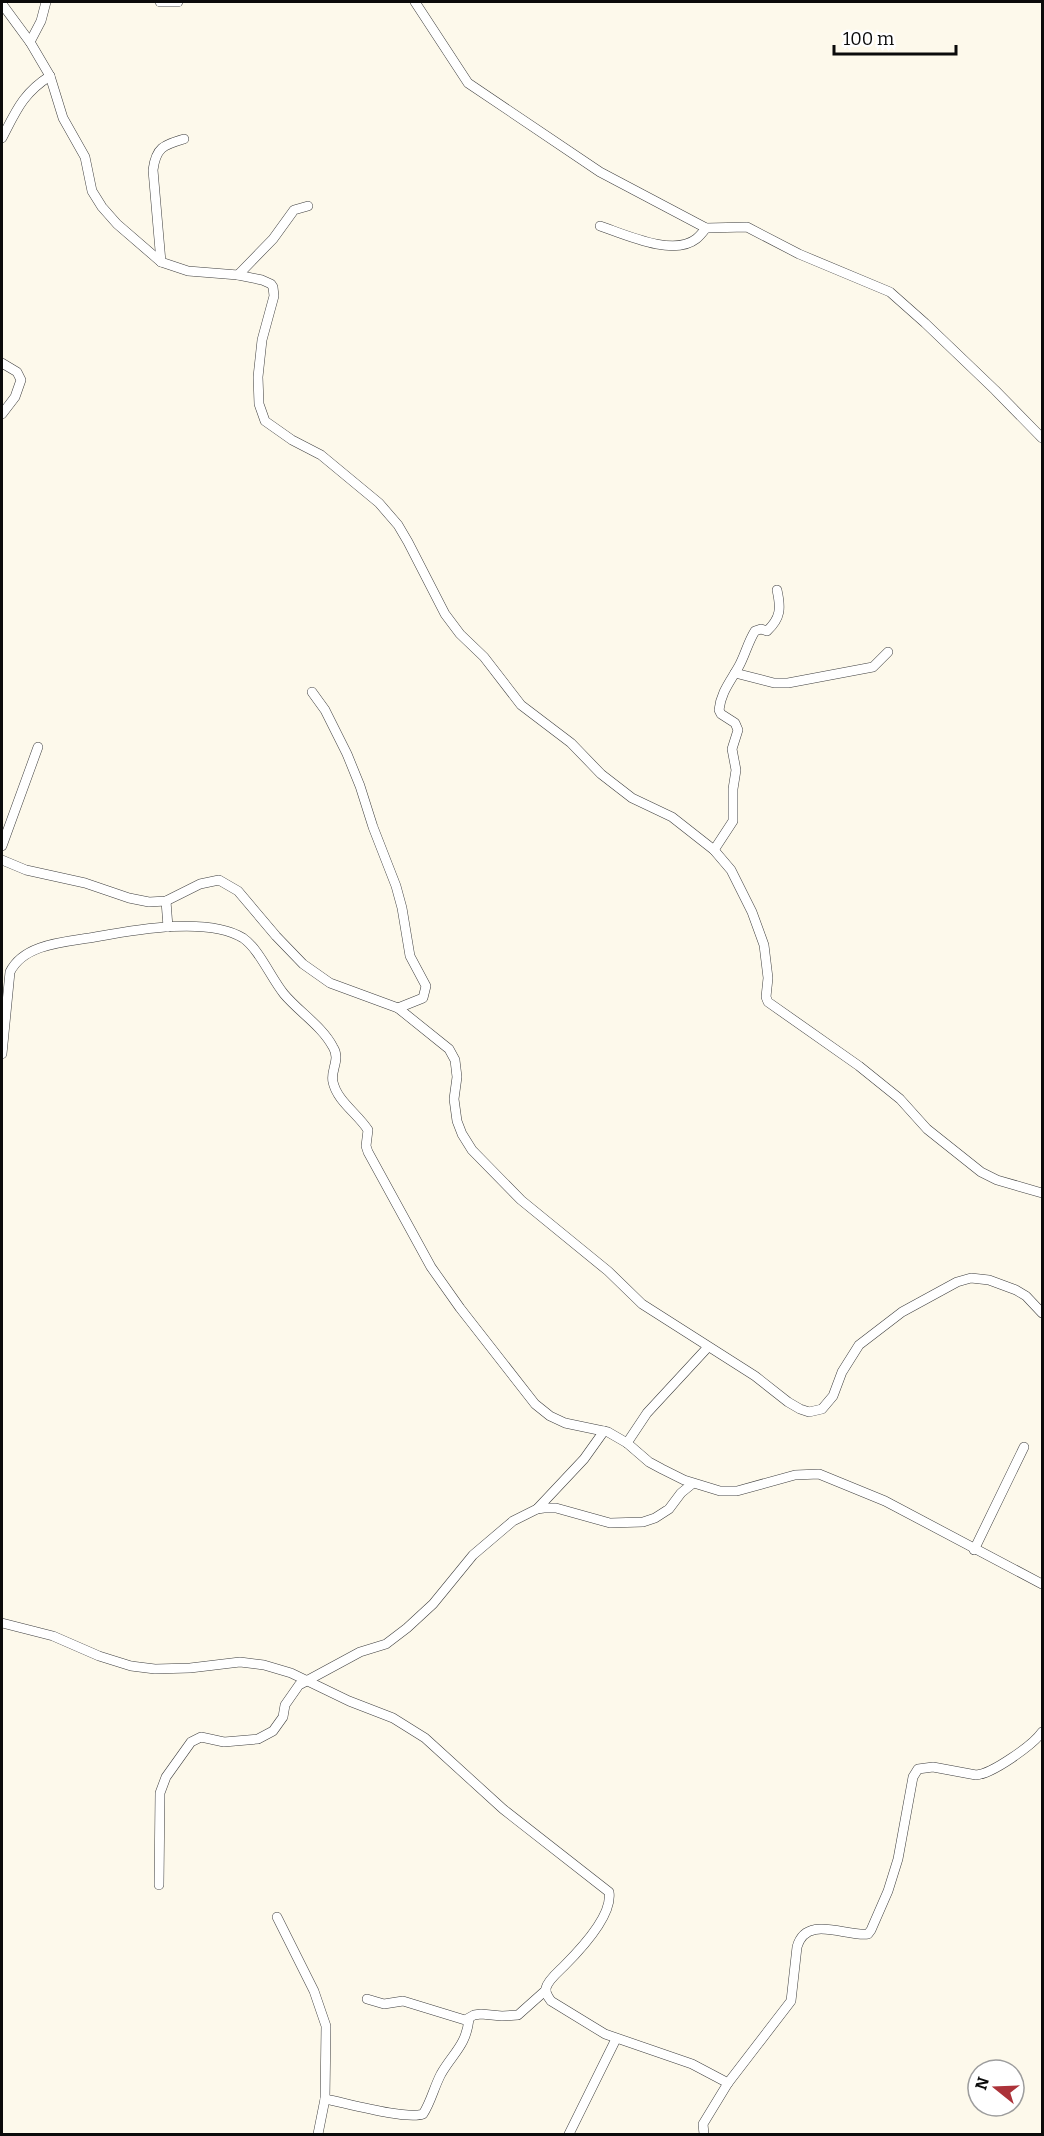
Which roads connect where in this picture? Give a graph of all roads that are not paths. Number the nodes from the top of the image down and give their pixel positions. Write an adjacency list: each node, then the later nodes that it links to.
1 (46, 2): 6 (street)
2 (160, 2): 3 (street)
3 (177, 2)
4 (415, 2): 12 (street)
5 (2, 4): 6 (street)
6 (30, 42): 7 (street)
7 (50, 76): 8 (street); 13 (street)
8 (2, 138)
9 (184, 139): 13 (street)
10 (308, 206): 14 (street)
11 (600, 226): 12 (street)
12 (705, 228): 17 (street)
13 (161, 262): 14 (street)
14 (238, 274): 24 (street)
15 (2, 363): 16 (street)
16 (2, 414)
17 (1042, 438)
18 (777, 590): 20 (street)
19 (888, 651): 20 (street)
20 (735, 673): 24 (street)
21 (312, 692): 28 (street)
22 (38, 747): 23 (street)
23 (2, 846)
24 (714, 850): 30 (street)
25 (2, 860): 26 (street)
26 (166, 901): 27 (street); 28 (street)
27 (168, 927): 29 (street); 33 (street)
28 (398, 1008): 32 (street)
29 (2, 1053)
30 (1042, 1193)
31 (1042, 1313): 32 (street)
32 (708, 1347): 34 (street)
33 (604, 1431): 34 (street); 37 (street)
34 (627, 1443): 36 (street)
35 (1024, 1447): 38 (street)
36 (692, 1484): 37 (street); 38 (street)
37 (537, 1509): 41 (street)
38 (974, 1550): 39 (street)
39 (1042, 1584)
40 (2, 1623): 41 (street)
41 (306, 1680): 43 (street); 45 (street)
42 (1042, 1732): 49 (street)
43 (159, 1885)
44 (277, 1917): 50 (street)
45 (546, 1990): 47 (street); 48 (street)
46 (367, 1999): 47 (street)
47 (469, 2019): 50 (street)
48 (616, 2039): 49 (street); 52 (street)
49 (728, 2083): 53 (street)
50 (325, 2098): 51 (street)
51 (318, 2134)
52 (569, 2134)
53 (704, 2134)

